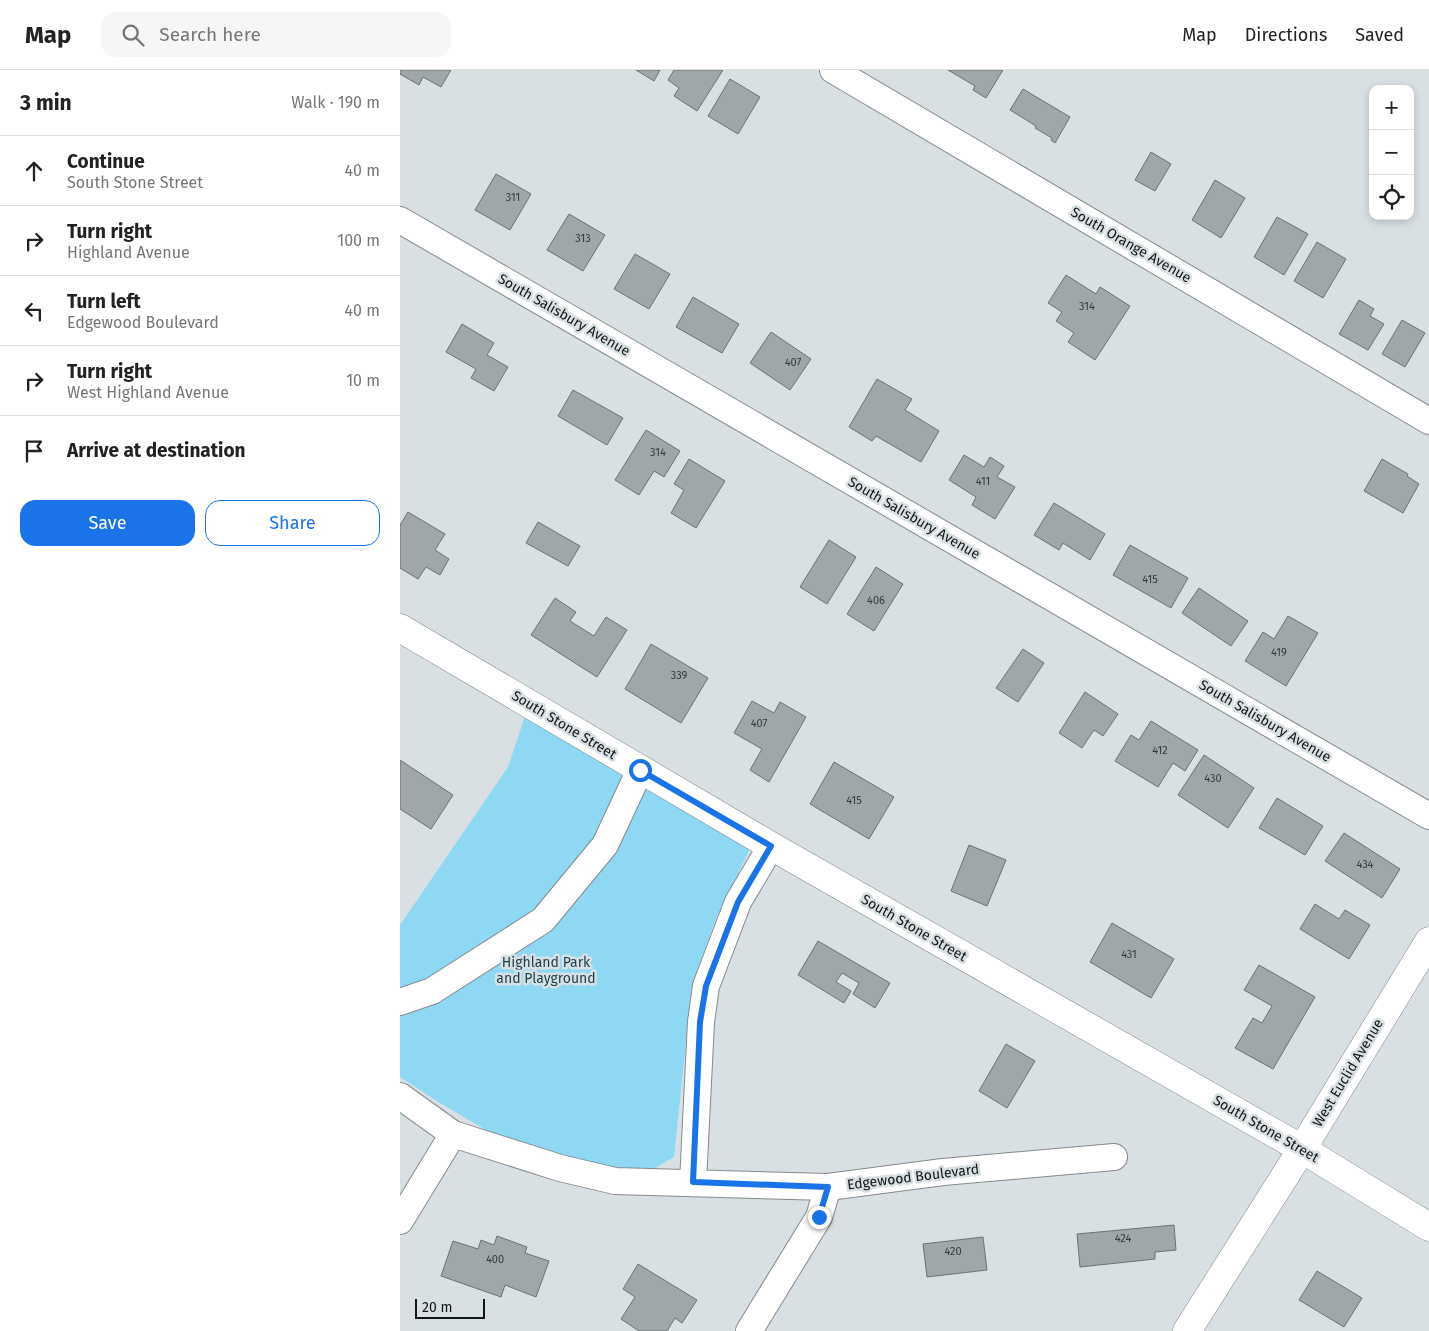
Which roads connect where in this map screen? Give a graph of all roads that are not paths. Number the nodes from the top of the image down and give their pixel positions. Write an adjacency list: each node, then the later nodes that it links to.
1 (833, 70): 3 (street, South Orange Avenue)
2 (400, 220): 6 (street, South Salisbury Avenue)
3 (1429, 421)
4 (400, 628): 5 (street, South Stone Street)
5 (640, 770): 7 (street, South Stone Street); 9 (street)
6 (1429, 816)
7 (771, 846): 12 (street, South Stone Street); 14 (street)
8 (1429, 941): 12 (street, West Euclid Avenue)
9 (400, 1002)
10 (400, 1096): 11 (street, Edgewood Boulevard)
11 (453, 1134): 14 (street, Edgewood Boulevard); 16 (street)
12 (1302, 1149): 17 (street, South Stone Street); 19 (street, West Euclid Avenue)
13 (1114, 1157): 15 (street, Edgewood Boulevard)
14 (693, 1182): 15 (street, Edgewood Boulevard)
15 (828, 1187): 18 (street)
16 (400, 1221)
17 (1429, 1227)
18 (750, 1331)
19 (1187, 1331)

